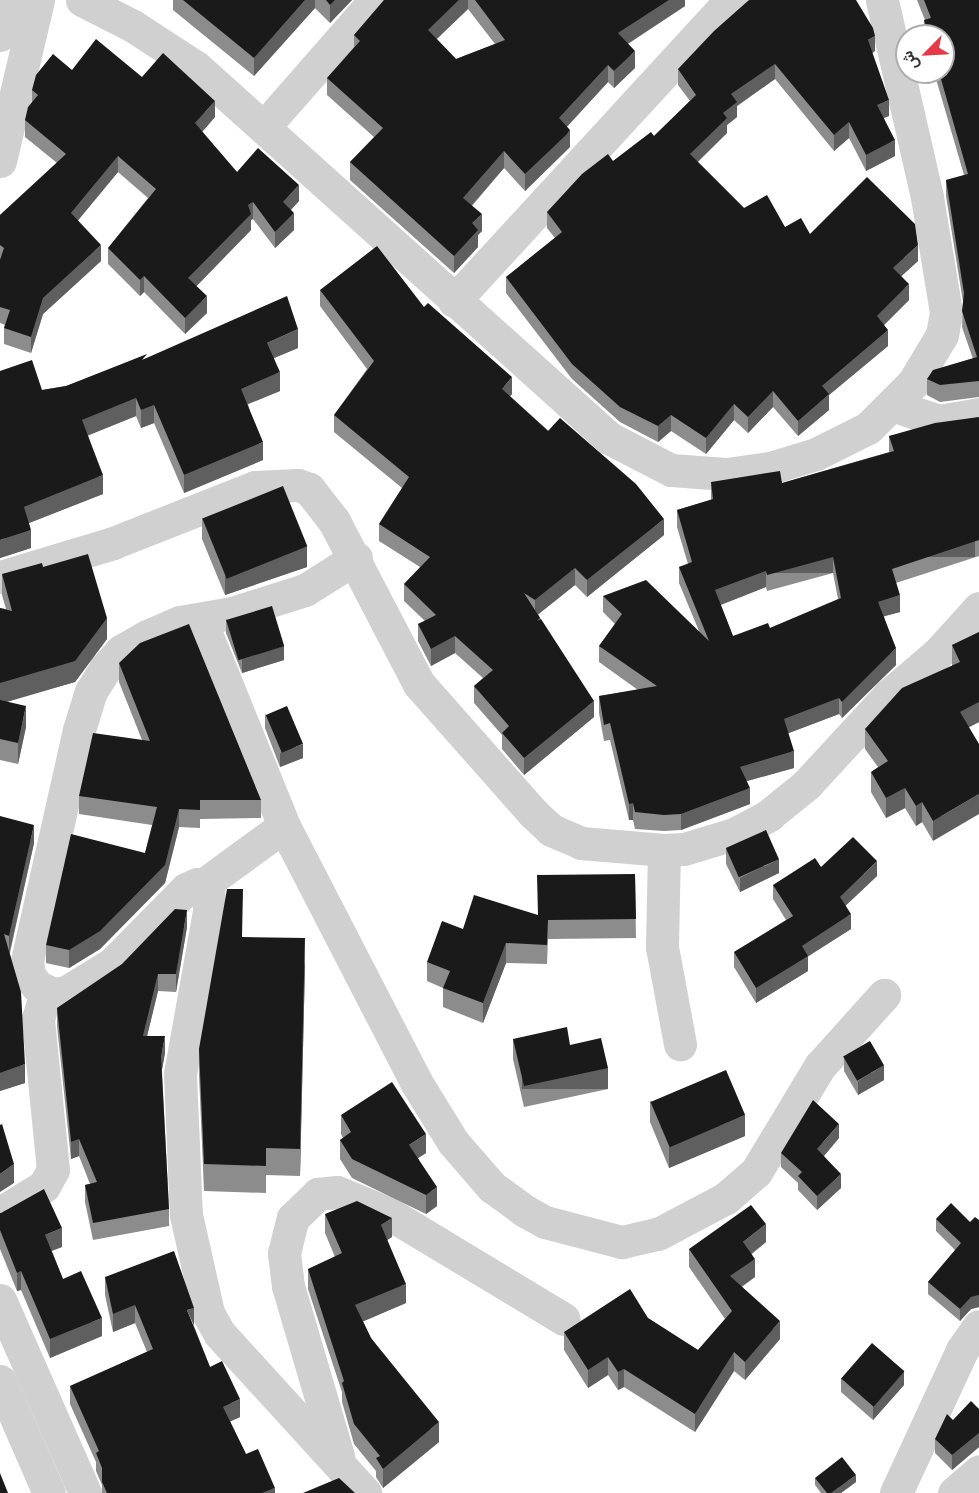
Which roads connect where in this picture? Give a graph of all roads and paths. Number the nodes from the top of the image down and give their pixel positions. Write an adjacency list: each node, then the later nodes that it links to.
1 (6, 0): 7 (street)
2 (38, 0): 9 (street)
3 (82, 0): 8 (street)
4 (375, 0): 8 (street)
5 (731, 0): 10 (street)
6 (882, 0): 11 (street)
7 (0, 36)
8 (264, 127): 10 (street)
9 (0, 161)
10 (454, 301): 11 (street)
11 (892, 405): 12 (street)
12 (979, 414)
13 (356, 558): 14 (street); 16 (street); 18 (street)
14 (0, 577)
15 (979, 608): 18 (street)
16 (200, 619): 17 (street); 20 (street)
17 (284, 826): 19 (street); 21 (street)
18 (664, 850): 22 (street)
19 (203, 885): 20 (street); 28 (street)
20 (46, 991): 23 (street)
21 (884, 995)
22 (680, 1044)
23 (0, 1213)
24 (0, 1300): 31 (street)
25 (564, 1319): 28 (street)
26 (979, 1326): 33 (street)
27 (0, 1381): 30 (street)
28 (340, 1463): 32 (street)
29 (979, 1471): 34 (street)
30 (49, 1493)
31 (85, 1493)
32 (365, 1493)
33 (896, 1493)
34 (954, 1493)

